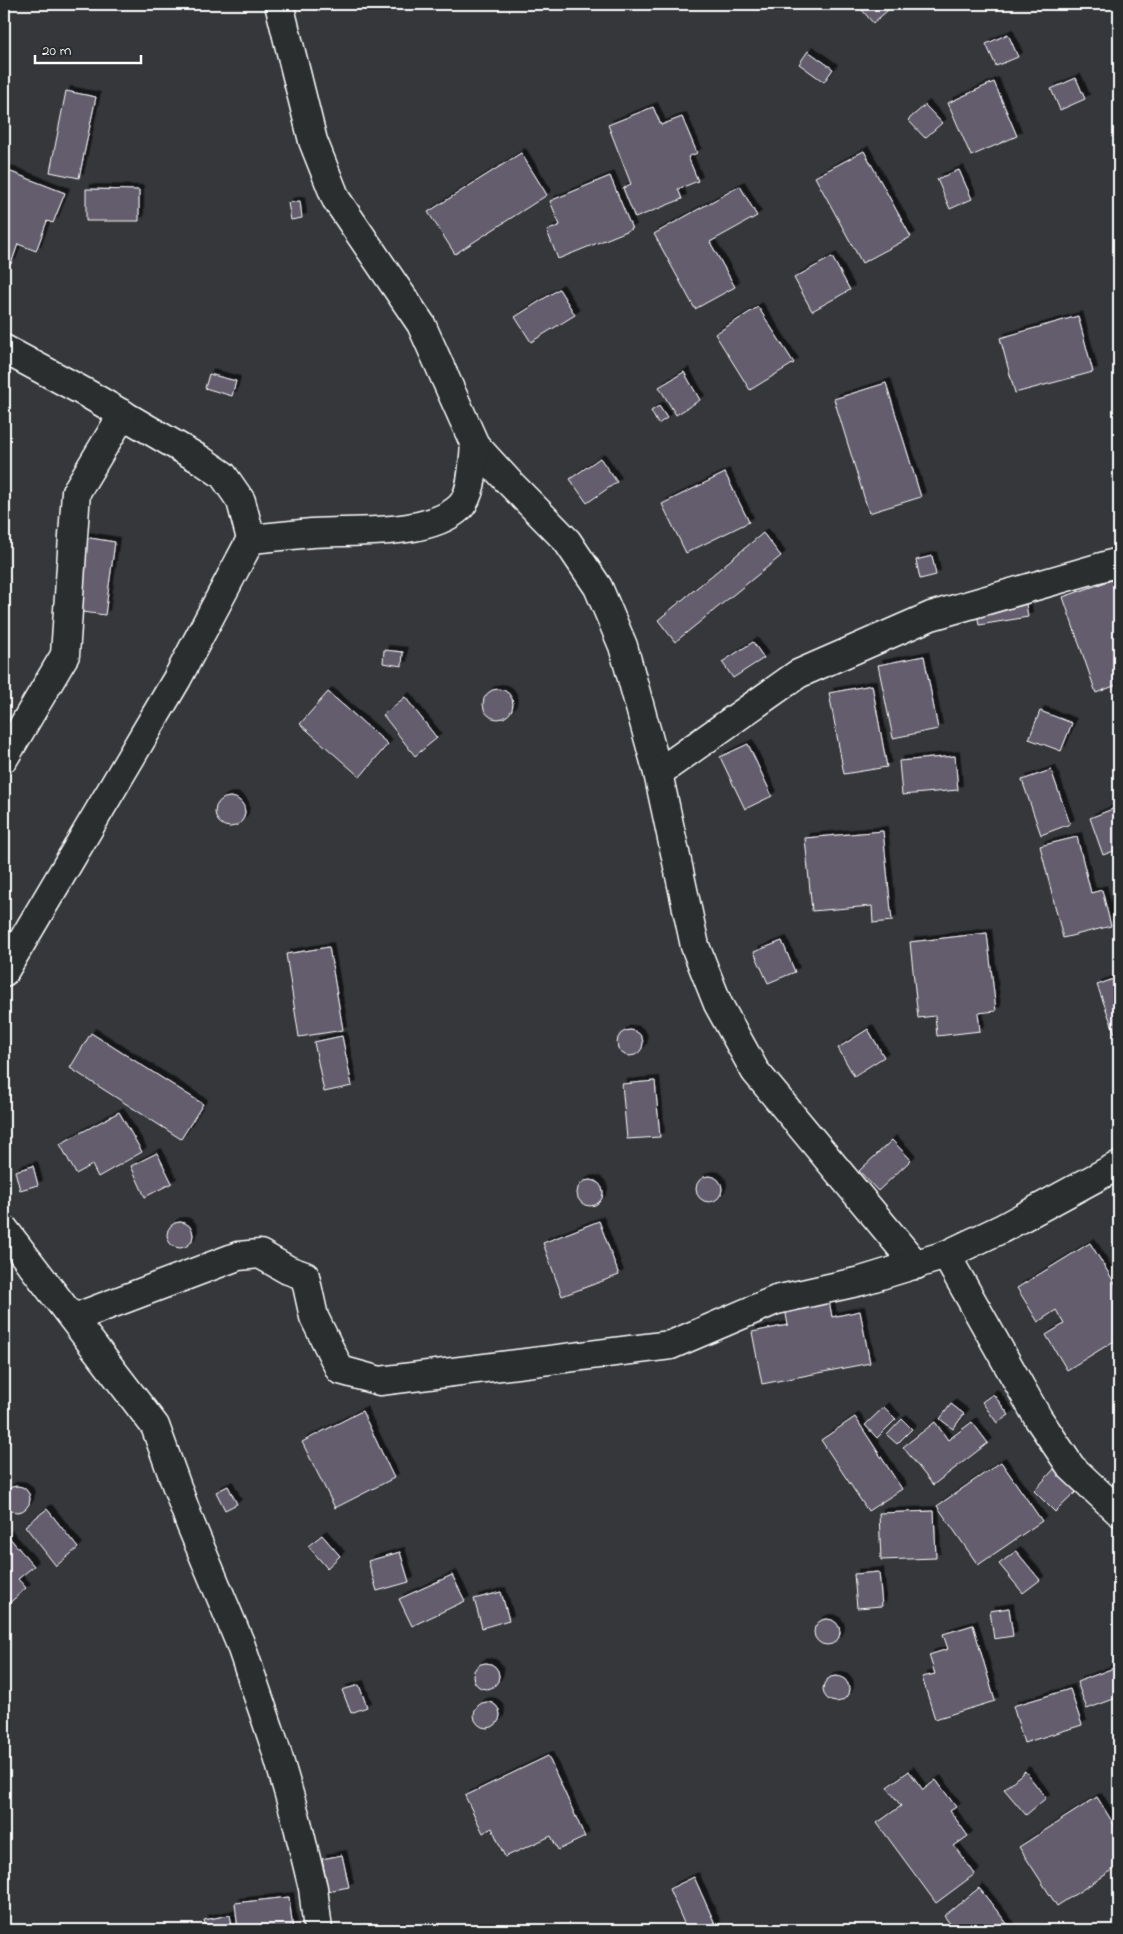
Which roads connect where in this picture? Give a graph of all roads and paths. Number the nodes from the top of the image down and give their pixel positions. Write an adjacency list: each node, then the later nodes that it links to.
1 (279, 4): 4 (street)
2 (4, 349): 3 (street)
3 (123, 414): 5 (street); 7 (street)
4 (475, 445): 5 (street); 8 (street)
5 (251, 539): 9 (street)
6 (1119, 562): 8 (street)
7 (4, 758)
8 (658, 773): 13 (street)
9 (4, 972)
10 (1119, 1166): 12 (street)
11 (4, 1229): 14 (street)
12 (946, 1255): 13 (street); 15 (street)
13 (916, 1265): 14 (street)
14 (74, 1318): 16 (street)
15 (1119, 1512)
16 (318, 1930)

